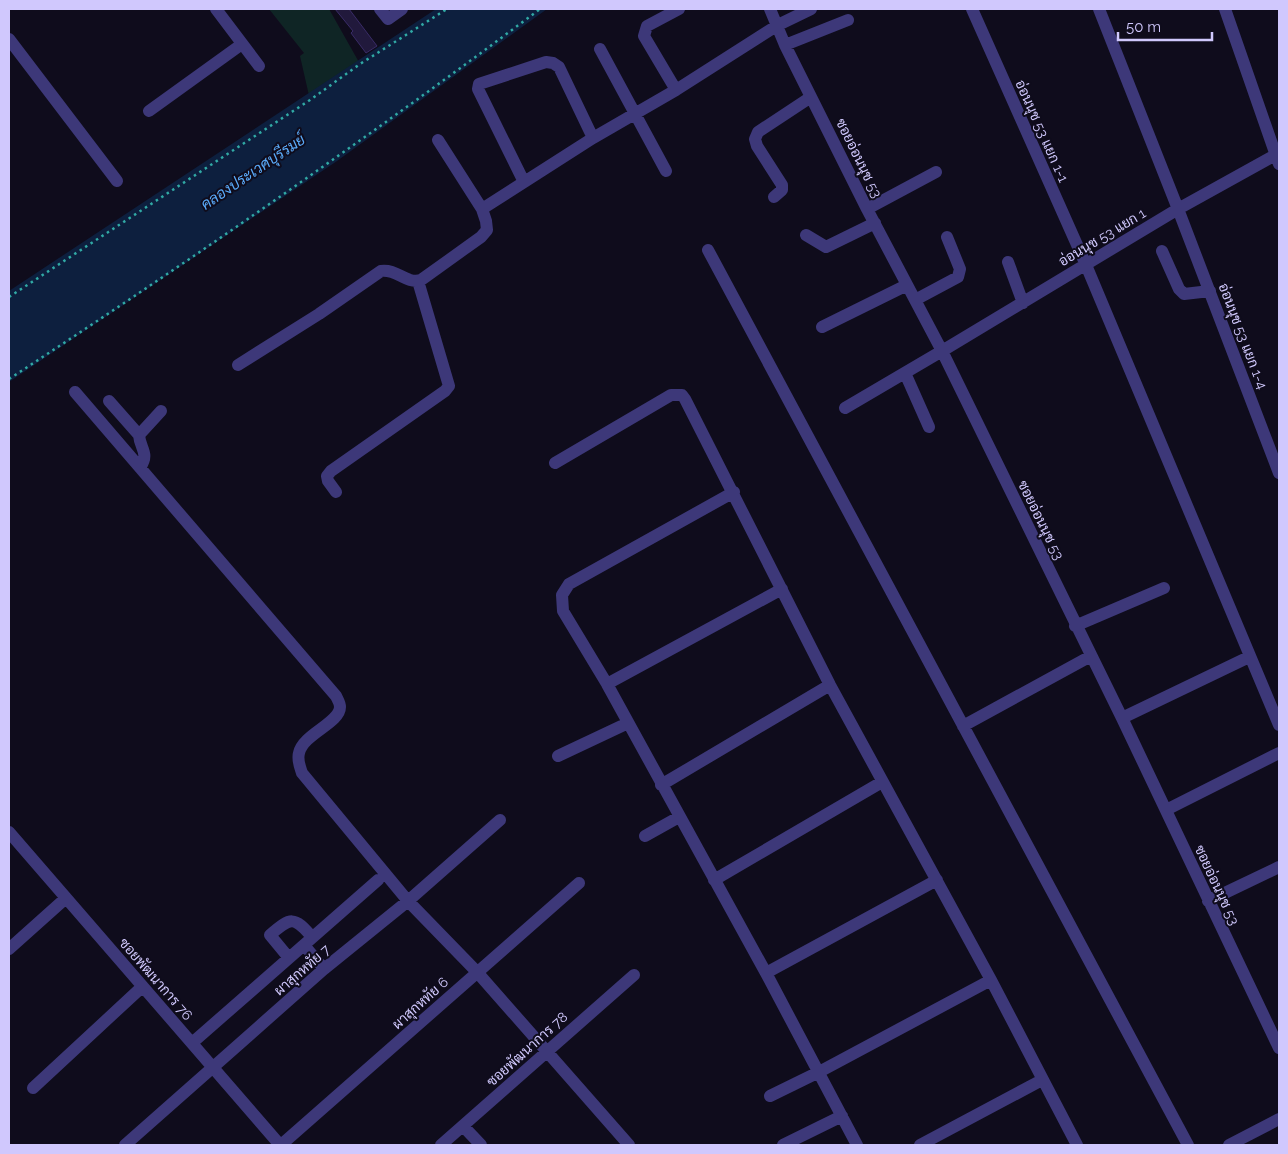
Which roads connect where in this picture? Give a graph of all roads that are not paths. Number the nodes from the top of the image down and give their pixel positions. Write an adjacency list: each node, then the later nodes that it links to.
1 (216, 9): 13 (street)
2 (402, 9): 9 (street)
3 (679, 9): 17 (street)
4 (770, 9): 11 (street, ซอยอ่อนนุช 53)
5 (810, 9): 11 (street)
6 (972, 9): 38 (street, อ่อนนุช 53 แยก 1-1)
7 (1099, 9): 31 (street, อ่อนนุช 53 แยก 1-4)
8 (1225, 9): 23 (street)
9 (384, 14)
10 (848, 20): 14 (street)
11 (778, 25): 14 (street, ซอยอ่อนนุช 53); 17 (street)
12 (9, 39): 26 (street)
13 (242, 44): 16 (street); 19 (street)
14 (786, 45): 18 (street, ซอยอ่อนนุช 53)
15 (600, 49): 20 (street)
16 (259, 66)
17 (676, 90): 20 (street)
18 (811, 96): 28 (street); 30 (street, ซอยอ่อนนุช 53)
19 (149, 111)
20 (634, 114): 21 (street); 24 (street)
21 (593, 138): 27 (street); 27 (street)
22 (438, 140): 29 (street)
23 (1278, 157): 31 (street, อ่อนนุช 53 แยก 1)
24 (666, 171)
25 (936, 172): 30 (street)
26 (117, 181)
27 (524, 182): 29 (street)
28 (774, 197)
29 (482, 209): 39 (street)
30 (867, 209): 32 (street, ซอยอ่อนนุช 53)
31 (1178, 209): 38 (street, อ่อนนุช 53 แยก 1); 41 (street, อ่อนนุช 53 แยก 1-4)
32 (875, 223): 33 (street); 40 (street, ซอยอ่อนนุช 53)
33 (806, 234)
34 (947, 237): 42 (street)
35 (708, 250): 69 (street)
36 (1162, 251): 41 (street)
37 (1008, 262): 43 (street)
38 (1086, 265): 43 (street, อ่อนนุช 53 แยก 1); 63 (street, อ่อนนุช 53 แยก 1-1)
39 (418, 280): 46 (street); 57 (street)
40 (907, 285): 42 (street, ซอยอ่อนนุช 53); 44 (street)
41 (1210, 292): 56 (street, อ่อนนุช 53 แยก 1-4)
42 (915, 300): 45 (street, ซอยอ่อนนุช 53)
43 (1023, 303): 45 (street, อ่อนนุช 53 แยก 1)
44 (822, 327)
45 (942, 352): 47 (street, อ่อนนุช 53 แยก 1); 61 (street, ซอยอ่อนนุช 53)
46 (238, 365)
47 (905, 374): 50 (street, อ่อนนุช 53 แยก 1); 52 (street)
48 (75, 392): 55 (street)
49 (110, 401): 53 (street)
50 (845, 408)
51 (161, 411): 53 (street)
52 (929, 427)
53 (139, 436): 55 (street)
54 (555, 463): 58 (street)
55 (140, 468): 85 (street)
56 (1279, 473)
57 (336, 492)
58 (734, 492): 60 (street); 64 (street)
59 (1164, 588): 61 (street)
60 (782, 589): 64 (street); 65 (street)
61 (1076, 626): 62 (street, ซอยอ่อนนุช 53)
62 (1091, 656): 66 (street, ซอยอ่อนนุช 53); 69 (street)
63 (1249, 657): 66 (street); 68 (street, อ่อนนุช 53 แยก 1-1)
64 (607, 684): 67 (street)
65 (830, 686): 72 (street); 73 (street)
66 (1122, 718): 74 (street, ซอยอ่อนนุช 53)
67 (628, 723): 71 (street); 73 (street)
68 (1279, 725)
69 (963, 726): 116 (street)
70 (1279, 753): 74 (street)
71 (558, 756)
72 (882, 782): 81 (street); 82 (street)
73 (661, 785): 75 (street)
74 (1166, 810): 86 (street, ซอยอ่อนนุช 53)
75 (679, 817): 78 (street); 81 (street)
76 (500, 820): 85 (street, ผาสุกหทัย 7)
77 (9, 832): 84 (street, ซอยพัฒนาการ 76)
78 (645, 836)
79 (1279, 867): 86 (street)
80 (378, 880): 87 (street)
81 (714, 880): 92 (street)
82 (937, 880): 92 (street); 94 (street)
83 (578, 883): 91 (street, ผาสุกหทัย 6)
84 (66, 898): 88 (street); 95 (street, ซอยพัฒนาการ 76)
85 (408, 901): 90 (street, ผาสุกหทัย 7); 91 (street)
86 (1208, 901): 97 (street, ซอยอ่อนนุช 53)
87 (308, 941): 89 (street); 89 (street); 90 (street)
88 (9, 949)
89 (289, 958): 96 (street)
90 (324, 969): 99 (street, ผาสุกหทัย 7)
91 (477, 972): 98 (street); 108 (street, ผาสุกหทัย 6)
92 (766, 973): 100 (street)
93 (634, 975): 98 (street, ซอยพัฒนาการ 78)
94 (991, 980): 100 (street); 101 (street)
95 (142, 987): 96 (street, ซอยพัฒนาการ 76); 102 (street)
96 (192, 1043): 99 (street, ซอยพัฒนาการ 76)
97 (1279, 1048)
98 (547, 1050): 106 (street, ซอยพัฒนาการ 78); 111 (street)
99 (214, 1068): 107 (street, ผาสุกหทัย 7); 108 (street, ซอยพัฒนาการ 76)
100 (819, 1072): 103 (street); 104 (street)
101 (1042, 1080): 114 (street); 115 (street)
102 (33, 1088)
103 (770, 1096)
104 (842, 1116): 112 (street); 113 (street)
105 (1279, 1118): 117 (street)
106 (463, 1126): 109 (street, ซอยพัฒนาการ 78); 110 (street)
107 (125, 1145)
108 (281, 1145)
109 (441, 1145)
110 (481, 1145)
111 (629, 1145)
112 (783, 1145)
113 (857, 1145)
114 (920, 1145)
115 (1077, 1145)
116 (1188, 1145)
117 (1229, 1145)

